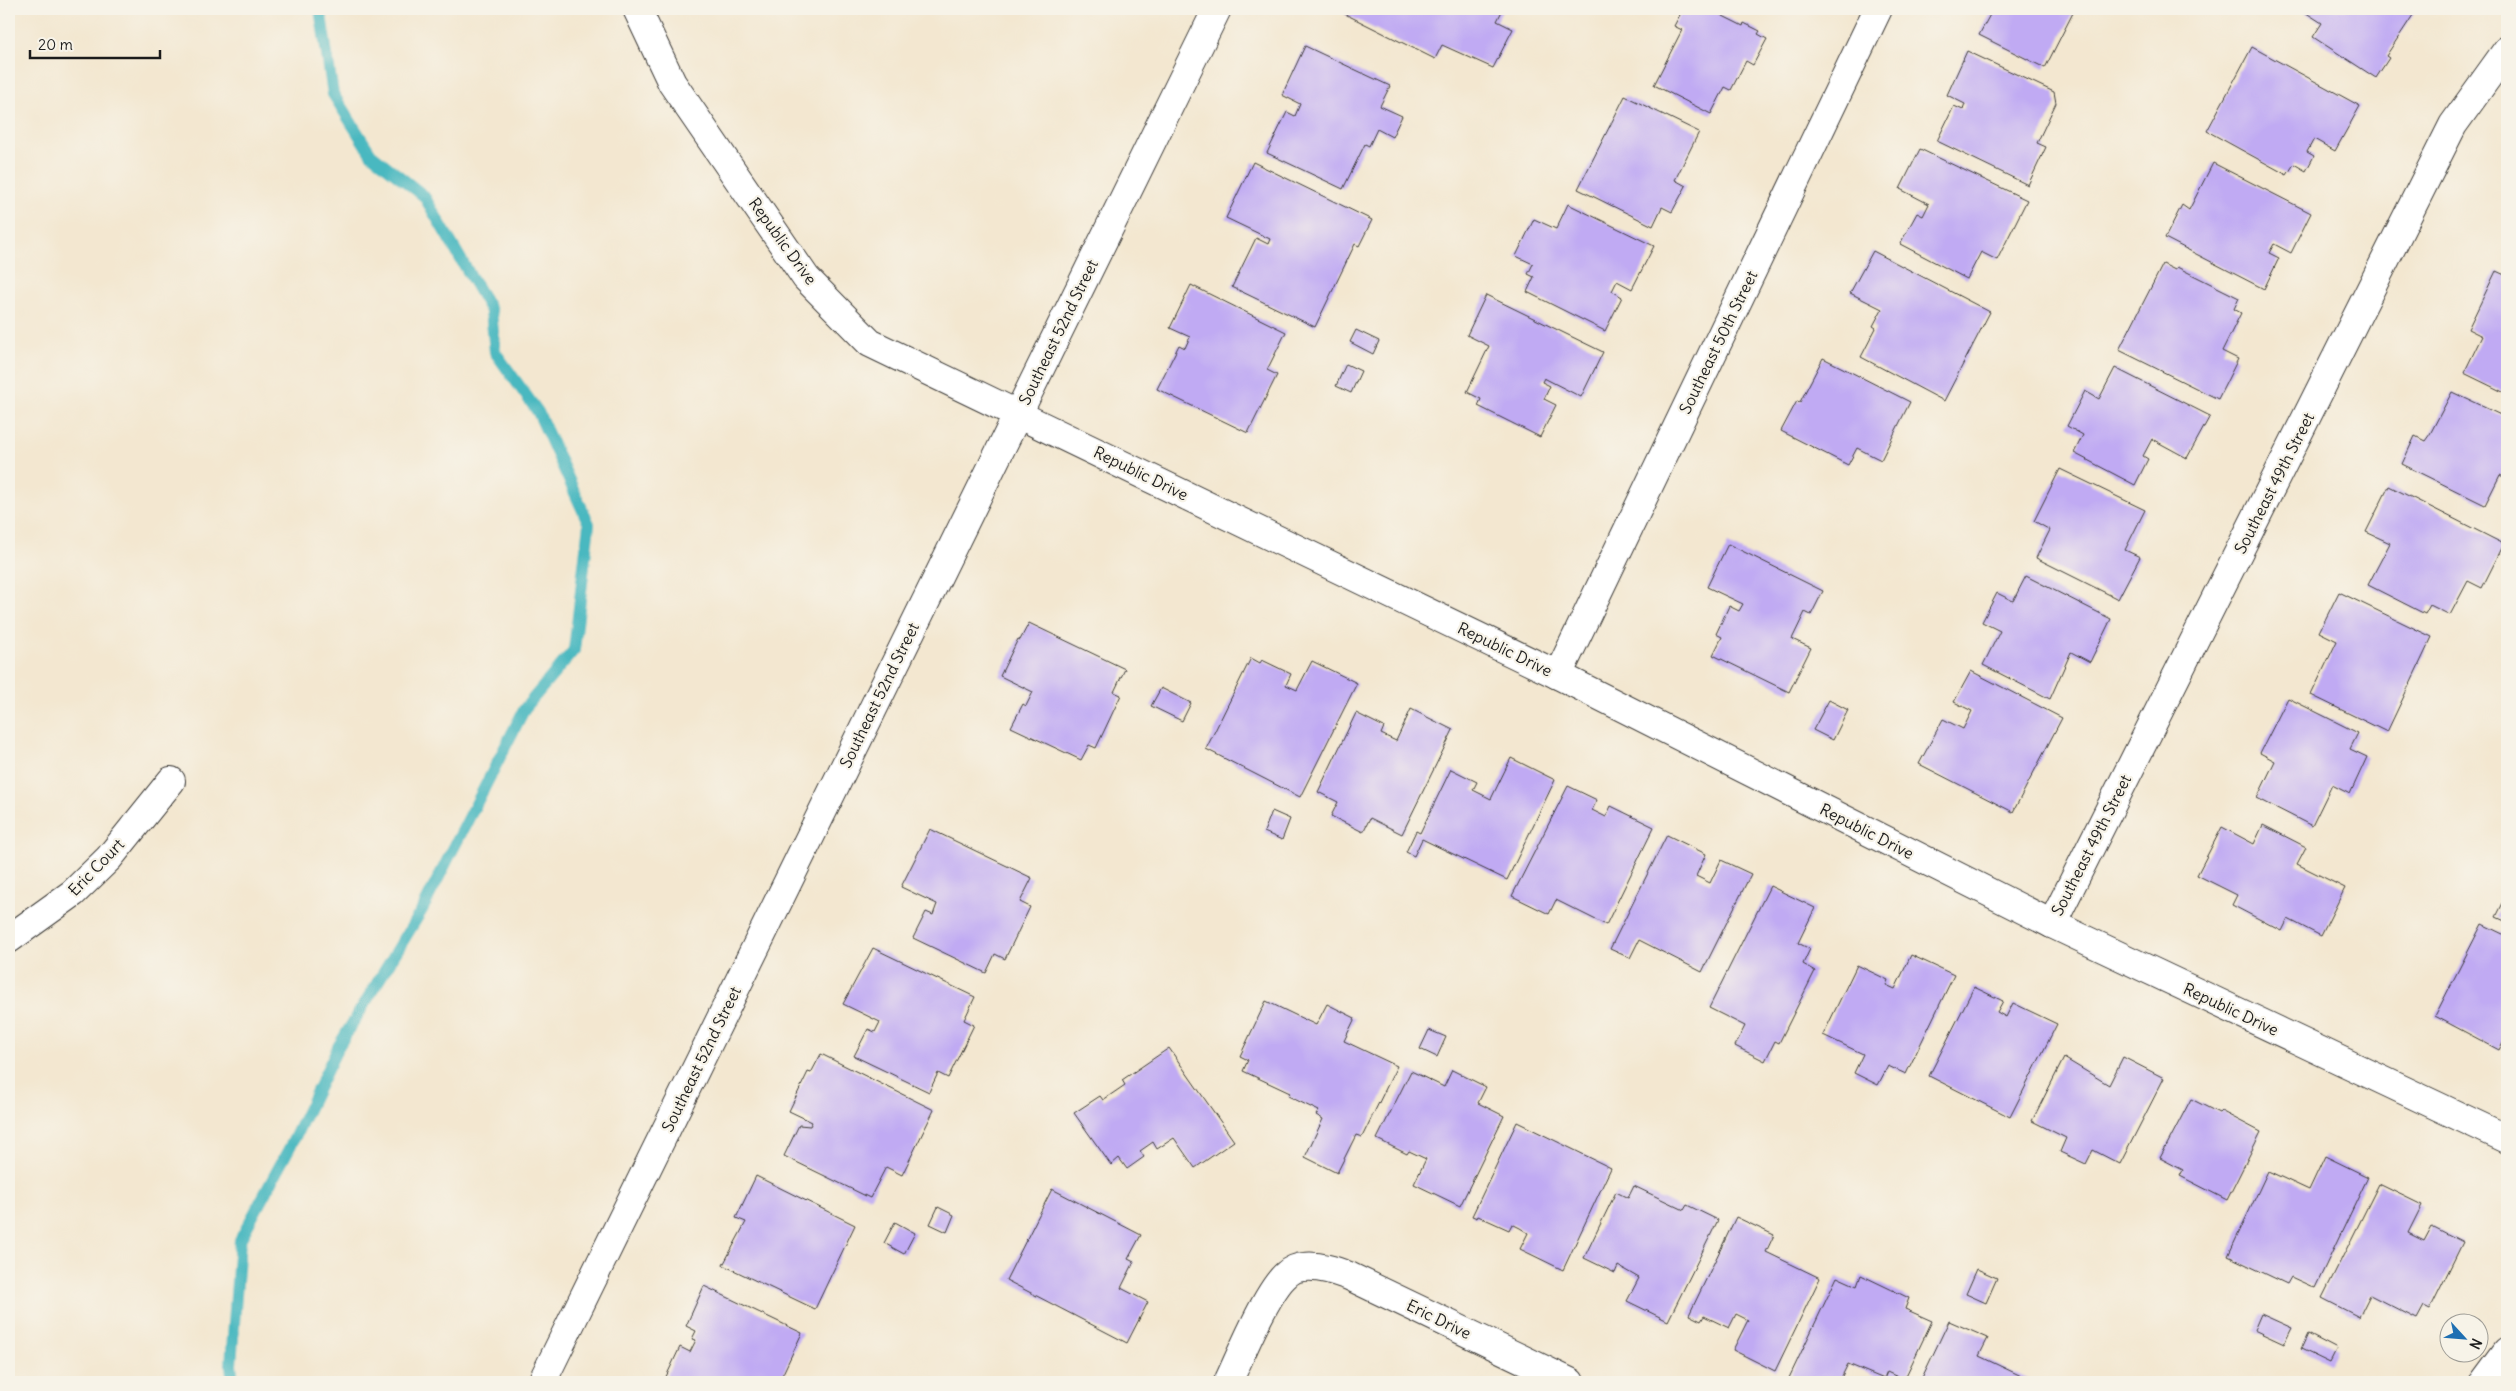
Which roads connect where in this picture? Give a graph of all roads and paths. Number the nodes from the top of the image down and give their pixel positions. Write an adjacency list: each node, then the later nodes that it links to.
1 (638, 9): 5 (street, Republic Drive)
2 (1216, 9): 5 (street, Southeast 52nd Street)
3 (1878, 9): 6 (street, Southeast 50th Street)
4 (2507, 50): 8 (street, Southeast 49th Street)
5 (1018, 413): 6 (street, Republic Drive); 12 (street, Southeast 52nd Street)
6 (1558, 675): 8 (street, Republic Drive)
7 (171, 781): 9 (street, Eric Court)
8 (2052, 924): 10 (street, Republic Drive)
9 (9, 939)
10 (2507, 1139)
11 (2507, 1351): 15 (street)
12 (542, 1382)
13 (1228, 1382): 14 (street, Eric Drive)
14 (1570, 1382)
15 (2484, 1382)

